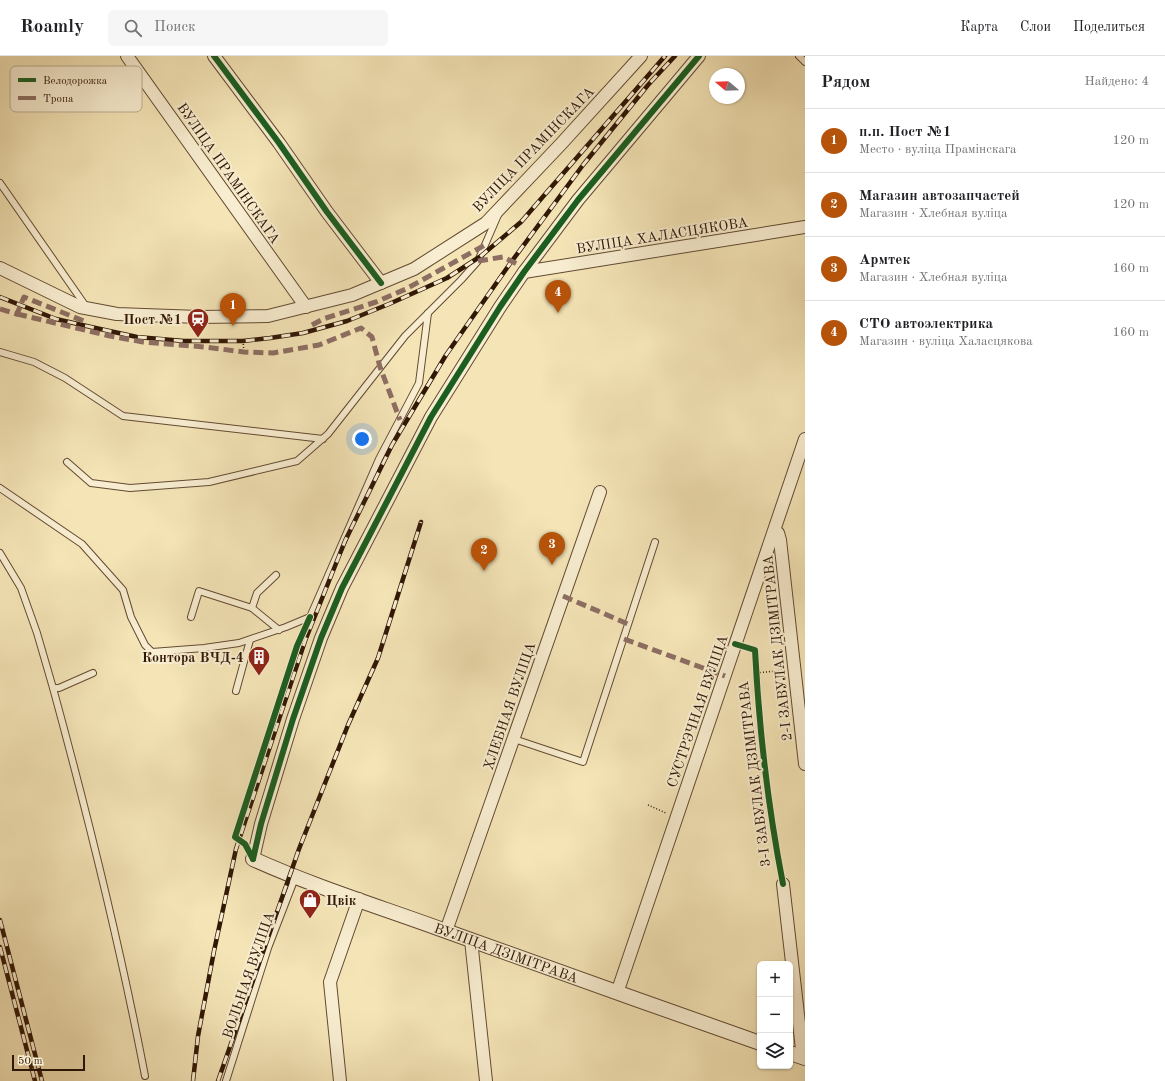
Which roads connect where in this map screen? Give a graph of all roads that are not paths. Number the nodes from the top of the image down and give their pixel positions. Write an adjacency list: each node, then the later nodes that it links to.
1 (127, 56): 7 (street, ВУЛІЦА ПРАМІНСКАГА)
2 (214, 56): 14 (street)
3 (641, 56): 10 (street, ВУЛІЦА ПРАМІНСКАГА)
4 (699, 56): 13 (street)
5 (799, 56): 6 (lane)
6 (805, 62)
7 (134, 66)
8 (142, 77): 15 (street, ВУЛІЦА ПРАМІНСКАГА)
9 (0, 183): 16 (lane)
10 (502, 206): 14 (street, ВУЛІЦА ПРАМІНСКАГА); 17 (lane)
11 (805, 227): 13 (street, ВУЛІЦА ХАЛАСЦЯКОВА)
12 (0, 268): 16 (street, ВУЛІЦА ПРАМІНСКАГА)
13 (524, 272): 37 (street)
14 (381, 283): 15 (street, ВУЛІЦА ПРАМІНСКАГА)
15 (306, 306): 16 (street, ВУЛІЦА ПРАМІНСКАГА)
16 (88, 308)
17 (428, 313): 19 (lane); 30 (lane)
18 (0, 352): 19 (lane)
19 (323, 439): 21 (lane)
20 (805, 439): 24 (street, СУСТРЭЧНАЯ ВУЛІЦА)
21 (67, 462)
22 (0, 488): 31 (lane)
23 (600, 492): 35 (street, ХЛЕБНАЯ ВУЛІЦА)
24 (774, 532): 36 (street, 2-І ЗАВУЛАК ДЗІМІТРАВА); 43 (street, СУСТРЭЧНАЯ ВУЛІЦА)
25 (655, 542): 35 (lane)
26 (0, 553): 33 (lane)
27 (276, 575): 28 (lane)
28 (252, 608): 29 (lane); 30 (lane)
29 (191, 617)
30 (279, 630): 31 (lane)
31 (250, 640): 34 (lane)
32 (94, 673): 33 (lane)
33 (53, 688): 46 (lane)
34 (236, 691)
35 (514, 739): 41 (street, ХЛЕБНАЯ ВУЛІЦА)
36 (805, 764)
37 (253, 859): 38 (street, ВУЛІЦА ДЗІМІТРАВА)
38 (295, 878): 40 (street, ВУЛІЦА ДЗІМІТРАВА); 47 (lane, ВОЛЬНАЯ ВУЛІЦА)
39 (783, 884): 45 (street, 3-І ЗАВУЛАК ДЗІМІТРАВА)
40 (359, 899): 41 (street, ВУЛІЦА ДЗІМІТРАВА); 48 (street)
41 (446, 931): 42 (street, ВУЛІЦА ДЗІМІТРАВА)
42 (472, 940): 43 (street, ВУЛІЦА ДЗІМІТРАВА); 49 (street)
43 (617, 993): 44 (street, ВУЛІЦА ДЗІМІТРАВА)
44 (757, 1042)
45 (799, 1056)
46 (145, 1076)
47 (226, 1081)
48 (340, 1081)
49 (486, 1081)

